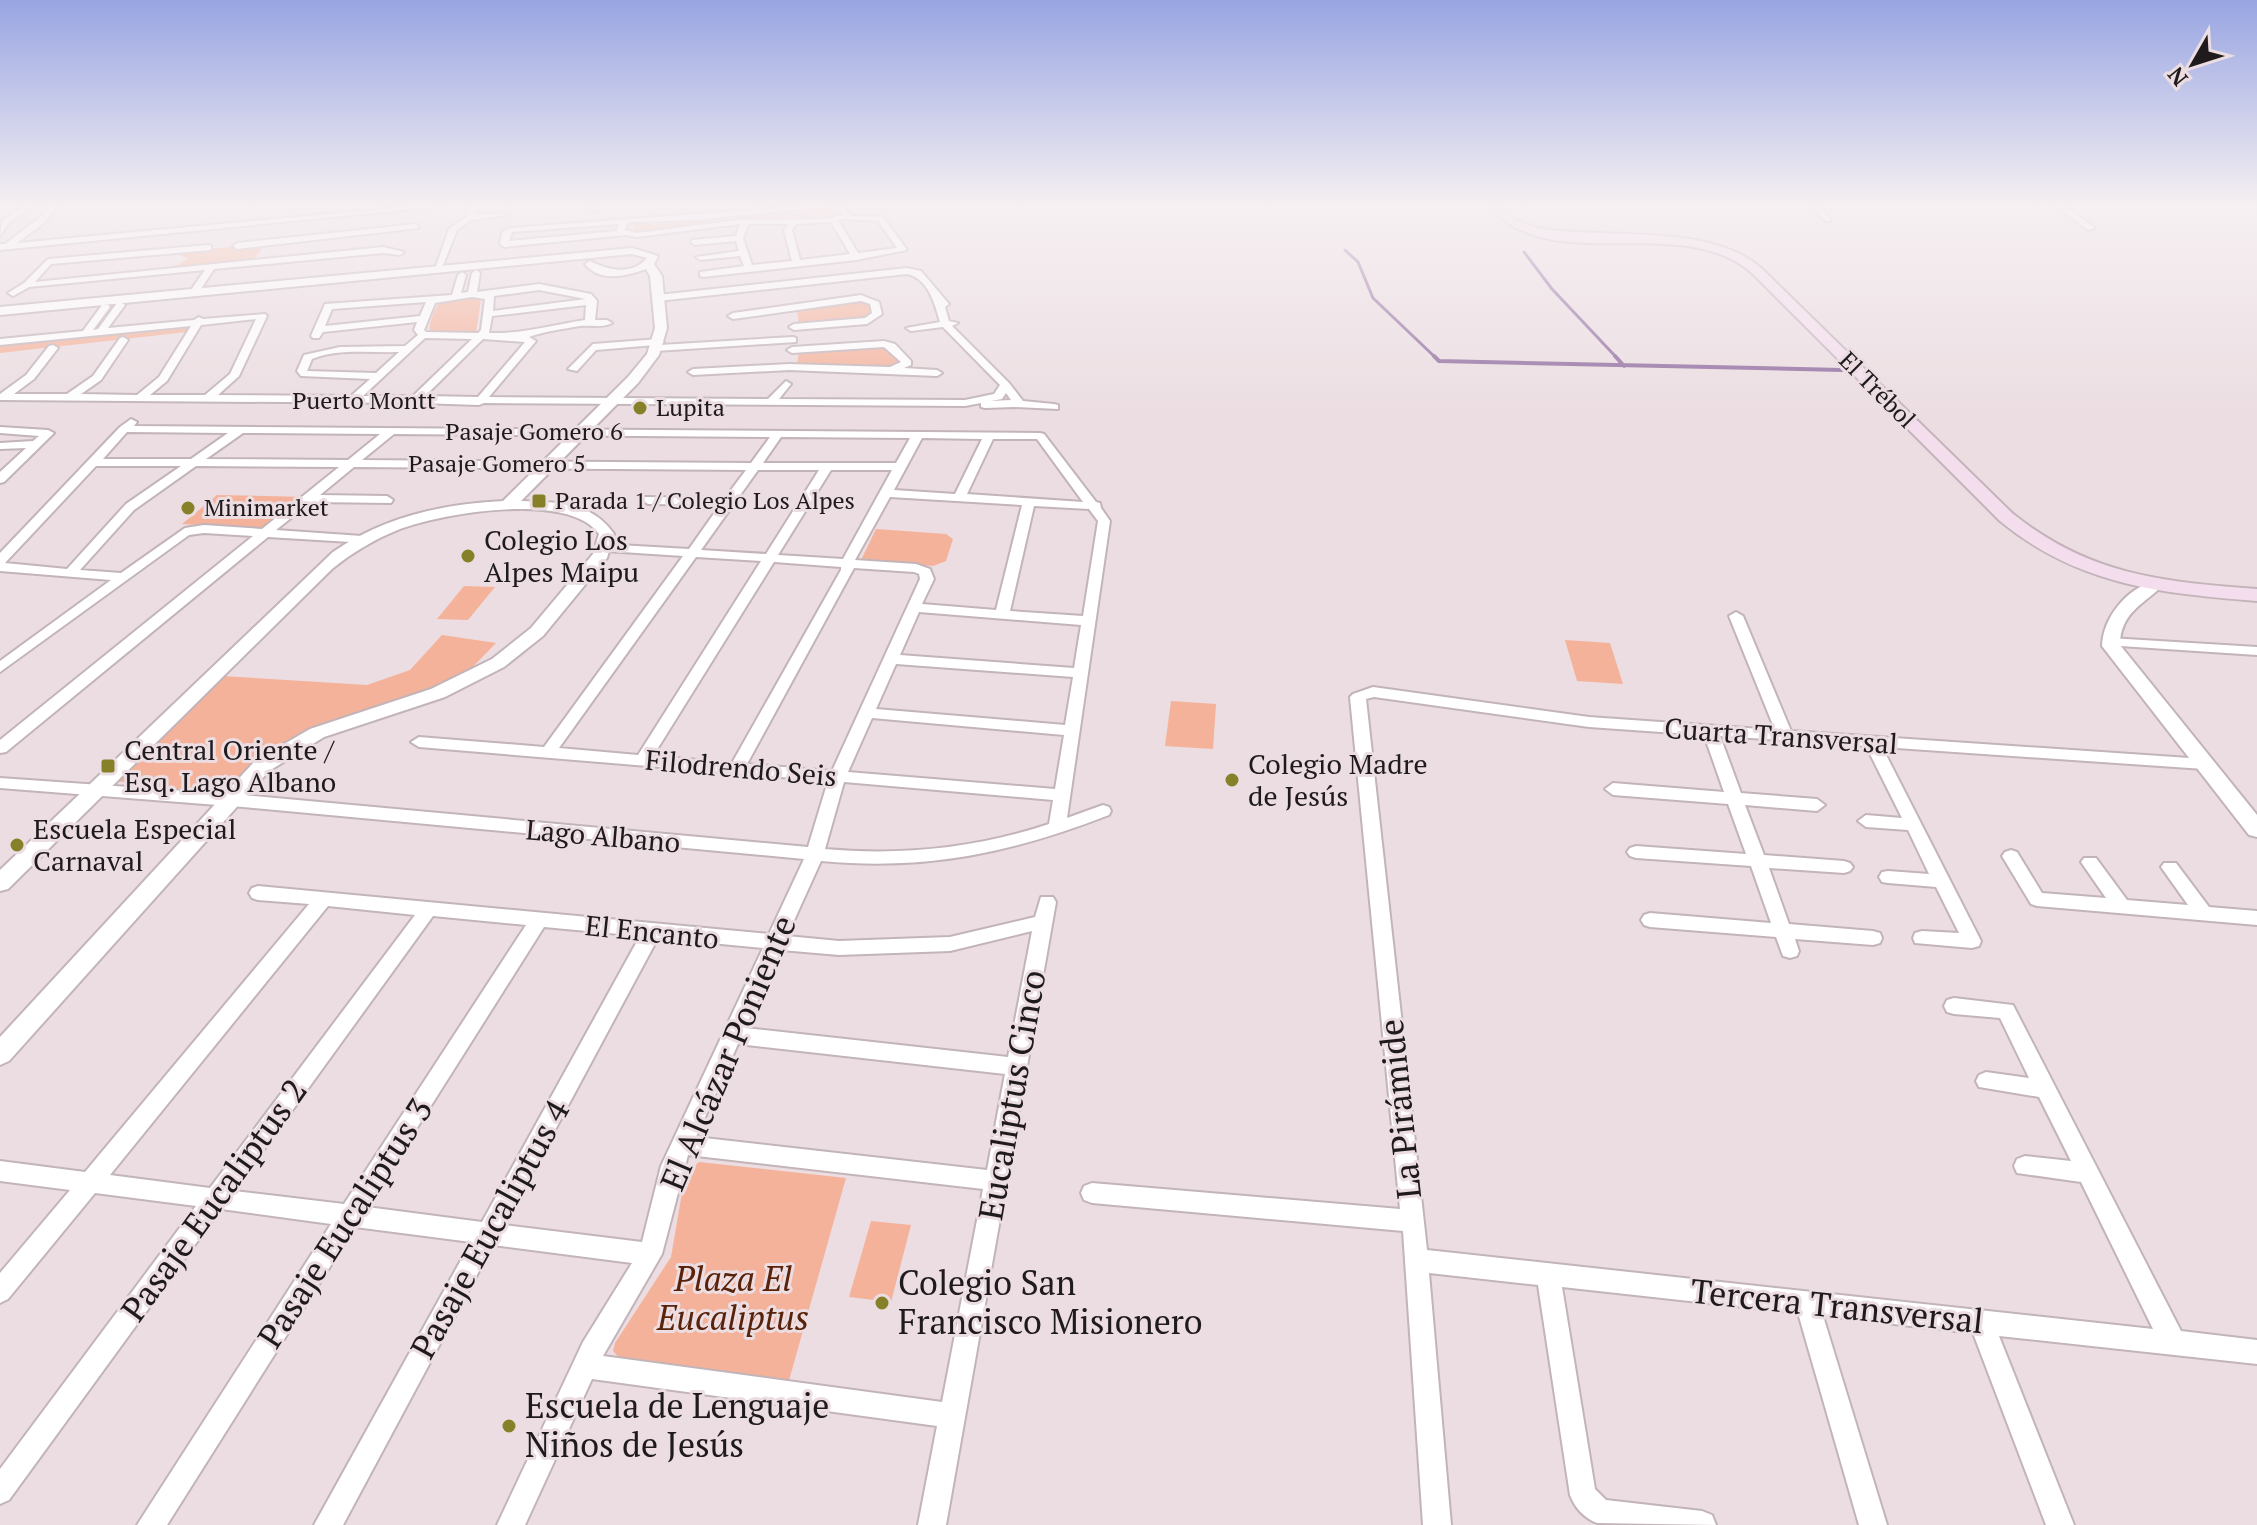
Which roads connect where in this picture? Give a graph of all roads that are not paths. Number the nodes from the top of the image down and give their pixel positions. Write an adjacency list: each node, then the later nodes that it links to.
1 (33, 277): 14 (street)
2 (114, 277): 12 (street)
3 (210, 277): 15 (street)
4 (353, 277): 15 (street)
5 (423, 277): 24 (street)
6 (461, 277): 19 (street)
7 (475, 277): 17 (street)
8 (652, 277): 13 (street)
9 (842, 277): 20 (street)
10 (920, 277): 21 (street)
11 (1762, 277): 109 (main road, El Trébol)
12 (95, 279): 14 (street)
13 (656, 279): 20 (street)
14 (27, 285): 16 (street)
15 (202, 290): 28 (street)
16 (13, 293)
17 (472, 294): 18 (street); 19 (street)
18 (484, 295): 23 (street); 29 (street)
19 (456, 296): 22 (street)
20 (658, 298): 49 (street)
21 (938, 298): 36 (street); 37 (street)
22 (435, 299): 32 (street); 48 (street)
23 (592, 301): 29 (street); 34 (street)
24 (120, 305): 25 (street); 39 (street)
25 (105, 307): 31 (street); 40 (street)
26 (722, 307): 30 (street)
27 (791, 309): 30 (street); 44 (street); 44 (street)
28 (0, 311)
29 (488, 314): 42 (street)
30 (733, 316): 46 (street)
31 (0, 318)
32 (423, 319): 41 (street); 48 (street)
33 (199, 320): 39 (street); 64 (street); 65 (street)
34 (587, 323): 35 (street); 43 (street)
35 (607, 323)
36 (957, 323): 37 (street); 51 (street)
37 (945, 324): 38 (street); 51 (street)
38 (911, 328)
39 (102, 330): 40 (street)
40 (87, 332): 47 (street)
41 (423, 335): 42 (street); 52 (street)
42 (481, 336): 43 (street); 69 (street)
43 (519, 337): 70 (street)
44 (793, 337): 46 (street); 53 (street); 54 (street)
45 (123, 340): 63 (street)
46 (730, 340): 49 (street); 55 (street)
47 (0, 342)
48 (315, 342): 52 (street); 59 (street)
49 (658, 343): 56 (street); 66 (street)
50 (53, 348): 62 (street)
51 (971, 348): 61 (street)
52 (408, 349): 59 (street)
53 (789, 367): 54 (street); 55 (street)
54 (910, 367): 58 (street)
55 (720, 368): 57 (street)
56 (573, 369)
57 (693, 372)
58 (937, 373)
59 (380, 376): 68 (street)
60 (786, 384): 67 (street)
61 (1005, 385): 71 (street, Puerto Montt); 72 (street)
62 (2, 397): 63 (street, Puerto Montt)
63 (70, 397): 64 (street, Puerto Montt)
64 (139, 398): 65 (street, Puerto Montt)
65 (207, 399): 68 (street, Puerto Montt)
66 (614, 399): 67 (street, Puerto Montt); 70 (street, Puerto Montt); 77 (street)
67 (773, 399): 71 (street, Puerto Montt)
68 (352, 401): 69 (street, Puerto Montt)
69 (413, 402): 70 (street, Puerto Montt)
70 (479, 402)
71 (972, 403): 72 (street)
72 (1017, 404): 73 (street)
73 (1054, 407)
74 (0, 430): 81 (street)
75 (240, 430): 76 (street, Pasaje Gomero 6); 83 (street, Pasaje Gomero 6); 84 (street)
76 (391, 431): 77 (street, Pasaje Gomero 6); 85 (street)
77 (581, 433): 78 (street, Pasaje Gomero 6); 86 (street)
78 (778, 434): 79 (street, Pasaje Gomero 6); 87 (street)
79 (918, 435): 80 (street, Pasaje Gomero 6); 89 (street)
80 (989, 435): 92 (street); 99 (street, Pasaje Gomero 6)
81 (37, 444): 82 (street); 90 (street)
82 (0, 446)
83 (93, 462): 84 (street, Pasaje Gomero 5); 106 (street)
84 (194, 462): 85 (street, Pasaje Gomero 5); 107 (street)
85 (352, 463): 86 (street, Pasaje Gomero 5); 93 (street)
86 (549, 465): 87 (street, Pasaje Gomero 5); 98 (street)
87 (755, 466): 88 (street, Pasaje Gomero 5); 96 (street)
88 (827, 467): 89 (street, Pasaje Gomero 5); 104 (street)
89 (900, 467): 91 (street)
90 (0, 479)
91 (884, 493): 92 (street); 105 (street)
92 (960, 497): 97 (street)
93 (308, 498): 94 (street); 100 (street)
94 (387, 500)
95 (648, 500): 96 (street)
96 (729, 502): 103 (street)
97 (1029, 502): 99 (street); 112 (street)
98 (509, 504): 101 (street); 102 (street)
99 (1096, 506): 114 (street)
100 (265, 533): 101 (street); 108 (street); 127 (street)
101 (362, 540): 134 (street)
102 (606, 547): 103 (street); 138 (street)
103 (693, 553): 104 (street); 128 (street)
104 (769, 558): 105 (street); 129 (street)
105 (847, 563): 111 (street, El Alcázar Poniente); 131 (street)
106 (0, 564): 107 (street)
107 (70, 573): 108 (street)
108 (122, 577): 118 (street)
109 (2153, 587): 110 (main road, El Trébol); 115 (street)
110 (2257, 595)
111 (914, 608): 112 (street); 117 (street, El Alcázar Poniente)
112 (1002, 614): 114 (street)
113 (1736, 616): 124 (street)
114 (1089, 621): 119 (street)
115 (2110, 642): 116 (street); 130 (street)
116 (2257, 651)
117 (891, 659): 119 (street); 121 (street, El Alcázar Poniente)
118 (0, 668)
119 (1081, 673): 122 (street)
120 (1361, 694): 123 (street, Cuarta Transversal); 185 (street, La Pirámide)
121 (866, 713): 122 (street); 132 (street, El Alcázar Poniente)
122 (1072, 731): 136 (street)
123 (1710, 731): 124 (street, Cuarta Transversal); 137 (street)
124 (1786, 737): 126 (street, Cuarta Transversal)
125 (419, 742): 128 (street, Filodrendo Seis)
126 (1872, 742): 130 (street, Cuarta Transversal); 142 (street)
127 (0, 748)
128 (548, 753): 129 (street, Filodrendo Seis)
129 (643, 760): 131 (street, Filodrendo Seis)
130 (2204, 764): 144 (street)
131 (737, 768): 132 (street, Filodrendo Seis)
132 (838, 776): 136 (street, Filodrendo Seis); 146 (street, El Alcázar Poniente)
133 (0, 783): 134 (street, Lago Albano)
134 (98, 789): 138 (street, Lago Albano); 154 (street)
135 (1613, 789): 137 (street)
136 (1062, 795): 143 (street)
137 (1735, 798): 139 (street); 148 (street)
138 (229, 800): 146 (street, Lago Albano); 172 (street)
139 (1817, 805)
140 (1103, 811): 143 (street, Lago Albano)
141 (1866, 821): 142 (street)
142 (1914, 825): 153 (street)
143 (1057, 829): 146 (street, Lago Albano)
144 (2257, 830)
145 (1636, 852): 148 (street)
146 (814, 856): 168 (street, El Alcázar Poniente)
147 (2011, 856): 157 (street)
148 (1758, 861): 150 (street); 164 (street)
149 (2090, 862): 157 (street)
150 (1844, 867)
151 (2170, 867): 160 (street)
152 (1888, 877): 153 (street)
153 (1942, 881): 167 (street)
154 (0, 883)
155 (258, 893): 156 (street, El Encanto)
156 (324, 899): 158 (street, El Encanto); 181 (street)
157 (2121, 906): 160 (street)
158 (428, 910): 163 (street, El Encanto); 183 (street, Pasaje Eucaliptus 2)
159 (1045, 912): 168 (street, El Encanto); 173 (street, Eucaliptus Cinco)
160 (2203, 913): 161 (street)
161 (2257, 918)
162 (1650, 920): 164 (street)
163 (538, 921): 165 (street, El Encanto); 184 (street, Pasaje Eucaliptus 3)
164 (1783, 930): 166 (street); 169 (street)
165 (652, 932): 168 (street, El Encanto); 186 (street, Pasaje Eucaliptus 4)
166 (1873, 938)
167 (1922, 938)
168 (773, 944): 171 (street, El Alcázar Poniente)
169 (1790, 951)
170 (1954, 1006): 175 (street)
171 (731, 1035): 173 (street); 176 (street, El Alcázar Poniente)
172 (0, 1054)
173 (1017, 1067): 180 (street, Eucaliptus Cinco)
174 (1986, 1081): 175 (street)
175 (2045, 1089): 179 (street)
176 (682, 1145): 180 (street); 187 (street, El Alcázar Poniente)
177 (2025, 1166): 179 (street)
178 (0, 1171): 181 (street)
179 (2088, 1173): 193 (street)
180 (996, 1181): 196 (street, Eucaliptus Cinco)
181 (90, 1182): 183 (street); 190 (street)
182 (1092, 1193): 185 (street)
183 (216, 1198): 184 (street); 197 (street, Pasaje Eucaliptus 2)
184 (350, 1215): 186 (street); 198 (street, Pasaje Eucaliptus 3)
185 (1412, 1221): 188 (street, La Pirámide)
186 (487, 1233): 187 (street); 199 (street, Pasaje Eucaliptus 4)
187 (650, 1254): 195 (street, El Alcázar Poniente)
188 (1416, 1260): 189 (street, Tercera Transversal); 202 (street, La Pirámide)
189 (1548, 1274): 191 (street, Tercera Transversal); 203 (street)
190 (0, 1291)
191 (1807, 1302): 192 (street, Tercera Transversal); 204 (street)
192 (1981, 1321): 193 (street, Tercera Transversal); 205 (street)
193 (2173, 1342): 194 (street, Tercera Transversal)
194 (2257, 1352)
195 (585, 1366): 196 (street); 200 (street, El Alcázar Poniente)
196 (954, 1416): 201 (street, Eucaliptus Cinco)
197 (0, 1491)
198 (151, 1525)
199 (328, 1525)
200 (511, 1525)
201 (932, 1525)
202 (1437, 1525)
203 (1702, 1525)
204 (1873, 1525)
205 (2060, 1525)

